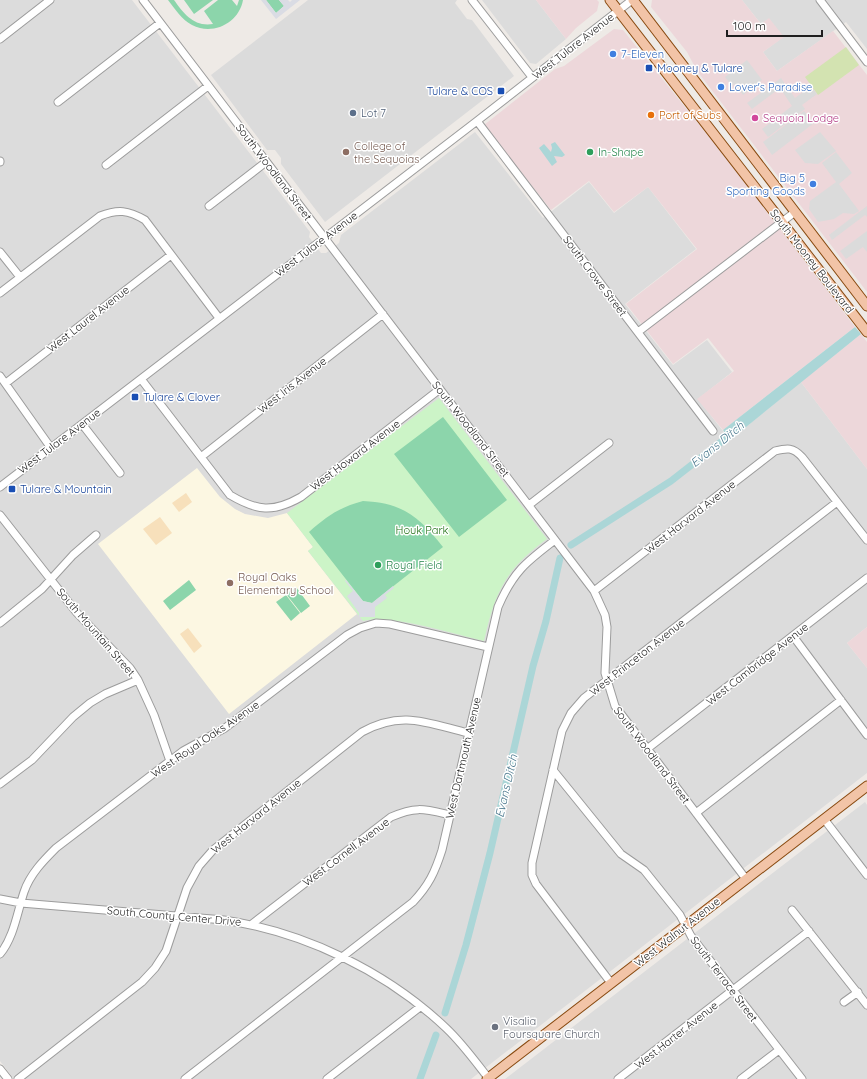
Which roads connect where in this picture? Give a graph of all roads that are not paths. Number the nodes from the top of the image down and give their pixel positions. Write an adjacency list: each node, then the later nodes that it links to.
1 (50, 0): 9 (street)
2 (143, 0): 8 (street, South Woodland Street)
3 (472, 0): 11 (street)
4 (610, 0): 7 (main road, South Mooney Boulevard)
5 (632, 0): 7 (street, West Tulare Avenue); 18 (main road, South Mooney Boulevard)
6 (820, 0): 10 (street)
7 (618, 10): 11 (street, West Tulare Avenue); 19 (main road, South Mooney Boulevard)
8 (160, 23): 12 (street, South Woodland Street); 13 (street)
9 (0, 39)
10 (867, 62)
11 (532, 77): 14 (street, West Tulare Avenue)
12 (208, 86): 15 (street, South Woodland Street); 16 (street)
13 (58, 102)
14 (477, 121): 20 (street, West Tulare Avenue); 30 (street, South Crowe Street)
15 (266, 162): 17 (street); 20 (street, South Woodland Street)
16 (106, 165)
17 (208, 206)
18 (795, 212): 19 (street); 26 (main road, South Mooney Boulevard)
19 (782, 222): 25 (main road, South Mooney Boulevard); 30 (street)
20 (324, 238): 27 (street, South Woodland Street); 28 (street, West Tulare Avenue)
21 (0, 252): 23 (street)
22 (171, 255): 23 (street); 28 (street); 34 (street, West Laurel Avenue)
23 (20, 277): 24 (street)
24 (0, 292)
25 (842, 299): 29 (main road); 31 (main road, South Mooney Boulevard)
26 (867, 306)
27 (383, 314): 35 (street, South Woodland Street); 40 (street, West Iris Avenue)
28 (219, 318): 33 (street, West Tulare Avenue)
29 (867, 324)
30 (638, 332): 37 (street, South Crowe Street)
31 (867, 332)
32 (0, 376): 34 (street)
33 (141, 379): 36 (street, West Tulare Avenue); 40 (street)
34 (6, 383): 39 (street)
35 (440, 390): 40 (street, West Howard Avenue); 44 (street, South Woodland Street)
36 (82, 424): 39 (street, West Tulare Avenue); 41 (street)
37 (713, 431)
38 (609, 443): 44 (street)
39 (51, 448): 42 (street, West Tulare Avenue)
40 (201, 457)
41 (120, 474)
42 (0, 487)
43 (837, 502): 48 (street); 51 (street, West Harvard Avenue); 56 (street, West Princeton Avenue)
44 (529, 505): 47 (street, South Woodland Street)
45 (0, 515): 50 (street, South Mountain Street)
46 (96, 535): 50 (street)
47 (555, 540): 51 (street, South Woodland Street); 54 (street, West Dartmouth Avenue)
48 (867, 540)
49 (867, 578): 53 (street, West Cambridge Avenue)
50 (51, 580): 52 (street); 55 (street, South Mountain Street)
51 (594, 591): 56 (street, South Woodland Street)
52 (0, 622)
53 (793, 636): 57 (street); 60 (street, West Cambridge Avenue)
54 (488, 647): 58 (street, West Dartmouth Avenue); 61 (street, West Royal Oaks Avenue)
55 (138, 680): 61 (street, South Mountain Street); 63 (street)
56 (606, 680): 60 (street, South Woodland Street); 62 (street, West Princeton Avenue)
57 (841, 700): 59 (street); 65 (street)
58 (468, 733): 66 (street, West Dartmouth Avenue); 73 (street, West Harvard Avenue)
59 (867, 735)
60 (647, 749): 65 (street, South Woodland Street)
61 (170, 761): 71 (street, West Royal Oaks Avenue)
62 (554, 770): 75 (street, South Terrace Street); 79 (street, West Princeton Avenue)
63 (0, 784)
64 (867, 786): 67 (main road, West Walnut Avenue)
65 (696, 813): 69 (street, South Woodland Street)
66 (450, 814): 74 (street, West Cornell Avenue); 78 (street, West Dartmouth Avenue)
67 (824, 819): 68 (street); 69 (main road, West Walnut Avenue)
68 (867, 875)
69 (746, 879): 75 (main road, West Walnut Avenue)
70 (0, 899): 71 (street, South County Center Drive)
71 (21, 903): 73 (street, South County Center Drive); 77 (street, West Royal Oaks Avenue)
72 (792, 910): 76 (street)
73 (178, 916): 74 (street, South County Center Drive); 88 (street, West Harvard Avenue)
74 (252, 924): 78 (street, South County Center Drive)
75 (686, 926): 79 (main road, West Walnut Avenue); 80 (street, South Terrace Street)
76 (809, 931): 80 (street, West Harter Avenue); 81 (street)
77 (0, 954)
78 (342, 958): 84 (street, South County Center Drive); 89 (street)
79 (611, 983): 91 (main road, West Walnut Avenue)
80 (733, 990): 85 (street, South Terrace Street); 92 (street, West Harter Avenue)
81 (858, 992): 82 (street); 83 (street)
82 (844, 1002)
83 (867, 1005)
84 (420, 1007): 90 (street); 91 (street, South County Center Drive)
85 (779, 1050): 93 (street); 94 (street, South Terrace Street)
86 (0, 1069): 87 (street)
87 (8, 1079)
88 (18, 1079)
89 (185, 1079)
90 (327, 1079)
91 (488, 1079)
92 (618, 1079)
93 (741, 1079)
94 (802, 1079)

